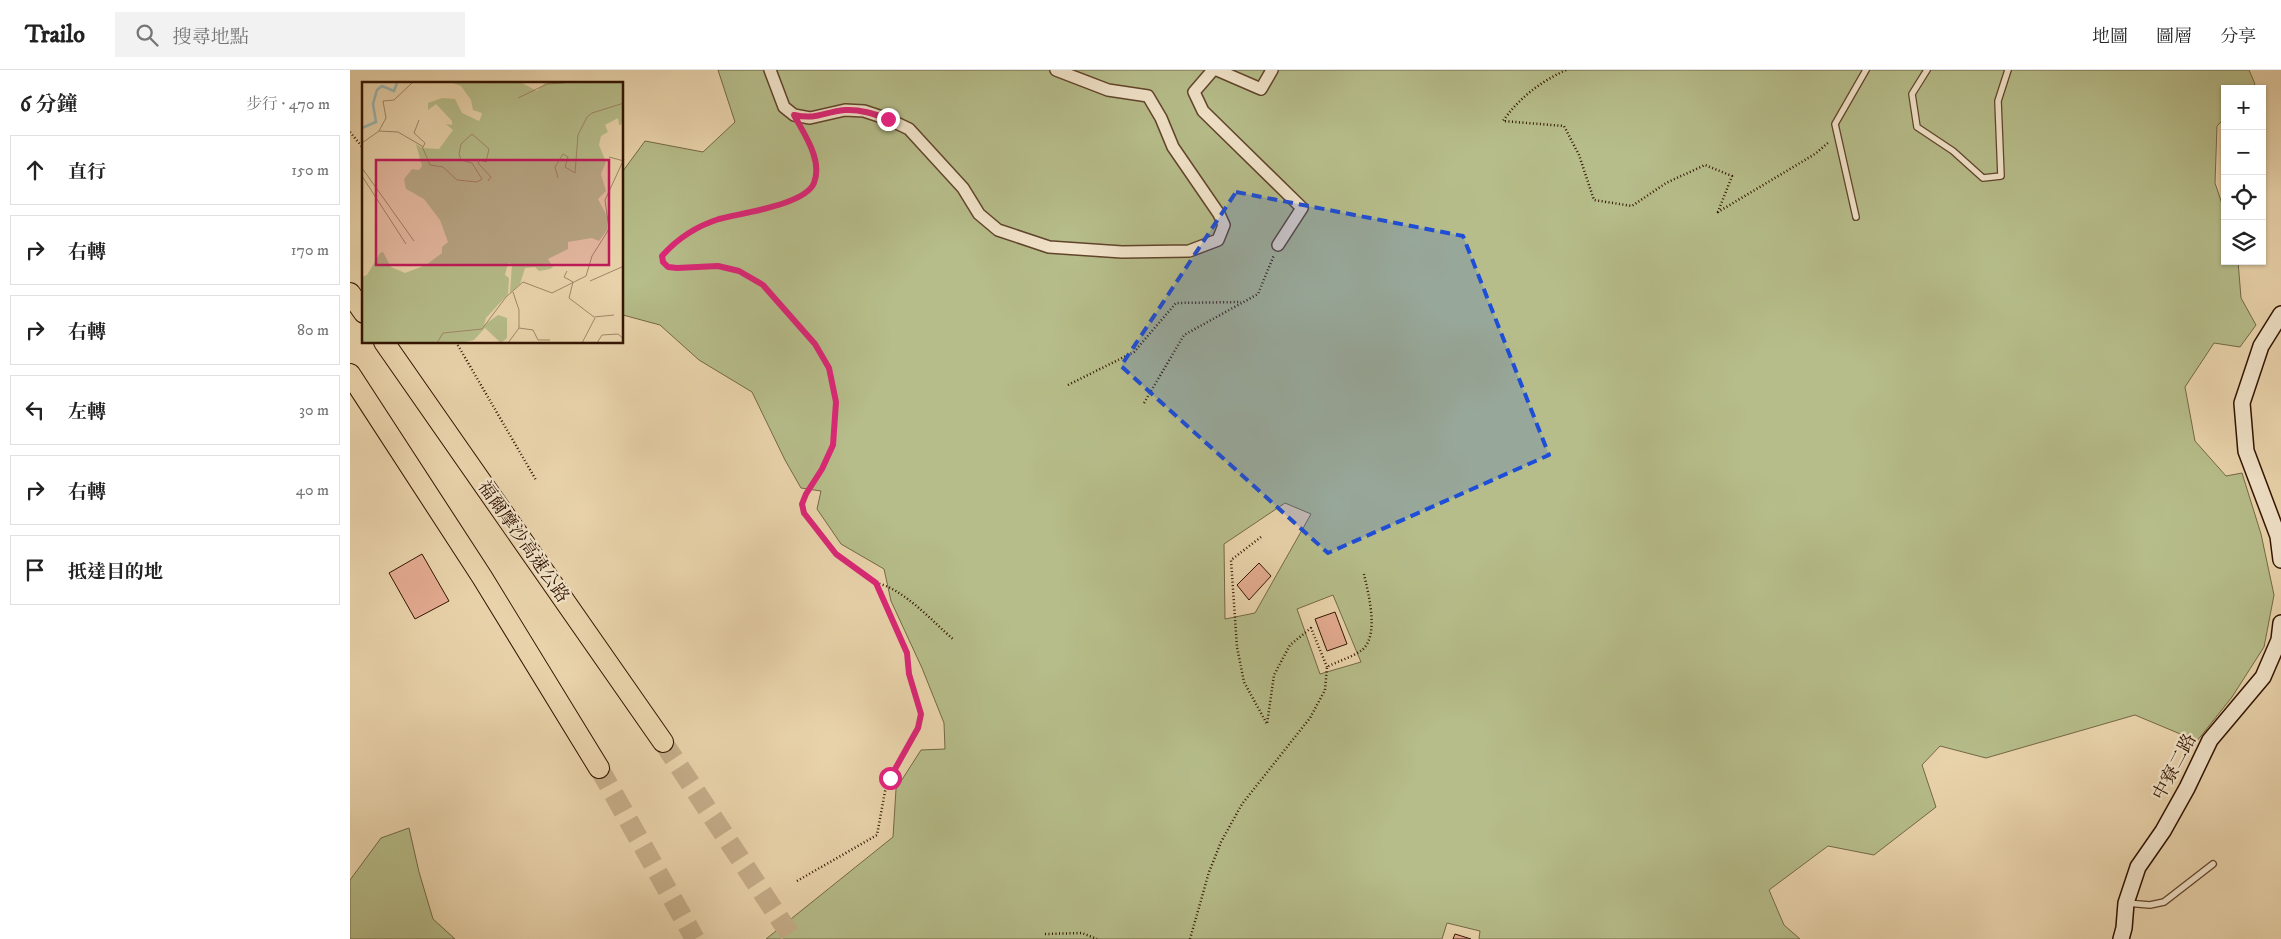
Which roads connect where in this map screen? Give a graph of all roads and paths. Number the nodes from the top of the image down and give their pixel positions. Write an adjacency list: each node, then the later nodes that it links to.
1 (770, 70): 10 (street)
2 (1056, 70): 10 (street)
3 (1212, 70): 15 (street)
4 (1217, 70): 5 (street)
5 (1272, 70)
6 (1566, 70): 12 (path)
7 (1866, 70): 12 (lane)
8 (1927, 70): 9 (lane)
9 (2008, 70)
10 (794, 115): 29 (path)
11 (350, 132): 13 (path)
12 (1838, 136): 14 (lane)
13 (362, 147)
14 (1856, 217)
15 (1278, 245): 17 (path)
16 (350, 293): 18 (highway)
17 (1243, 302): 23 (path); 24 (path)
18 (362, 310)
19 (2281, 314): 27 (street)
20 (385, 344): 33 (highway, 福爾摩沙高速公路)
21 (457, 344): 25 (path)
22 (350, 374): 34 (highway)
23 (1068, 385)
24 (1144, 403)
25 (536, 480)
26 (1261, 537): 32 (path)
27 (2281, 560)
28 (1364, 574): 32 (path)
29 (876, 583): 31 (path); 36 (path)
30 (2281, 623): 37 (street, 中寮二路)
31 (954, 640)
32 (1327, 667): 40 (path)
33 (663, 742)
34 (599, 768)
35 (2213, 864): 37 (lane)
36 (797, 881)
37 (2126, 903): 41 (street, 中寮二路)
38 (1045, 934): 39 (path)
39 (1097, 939)
40 (1190, 939)
41 (2121, 939)

